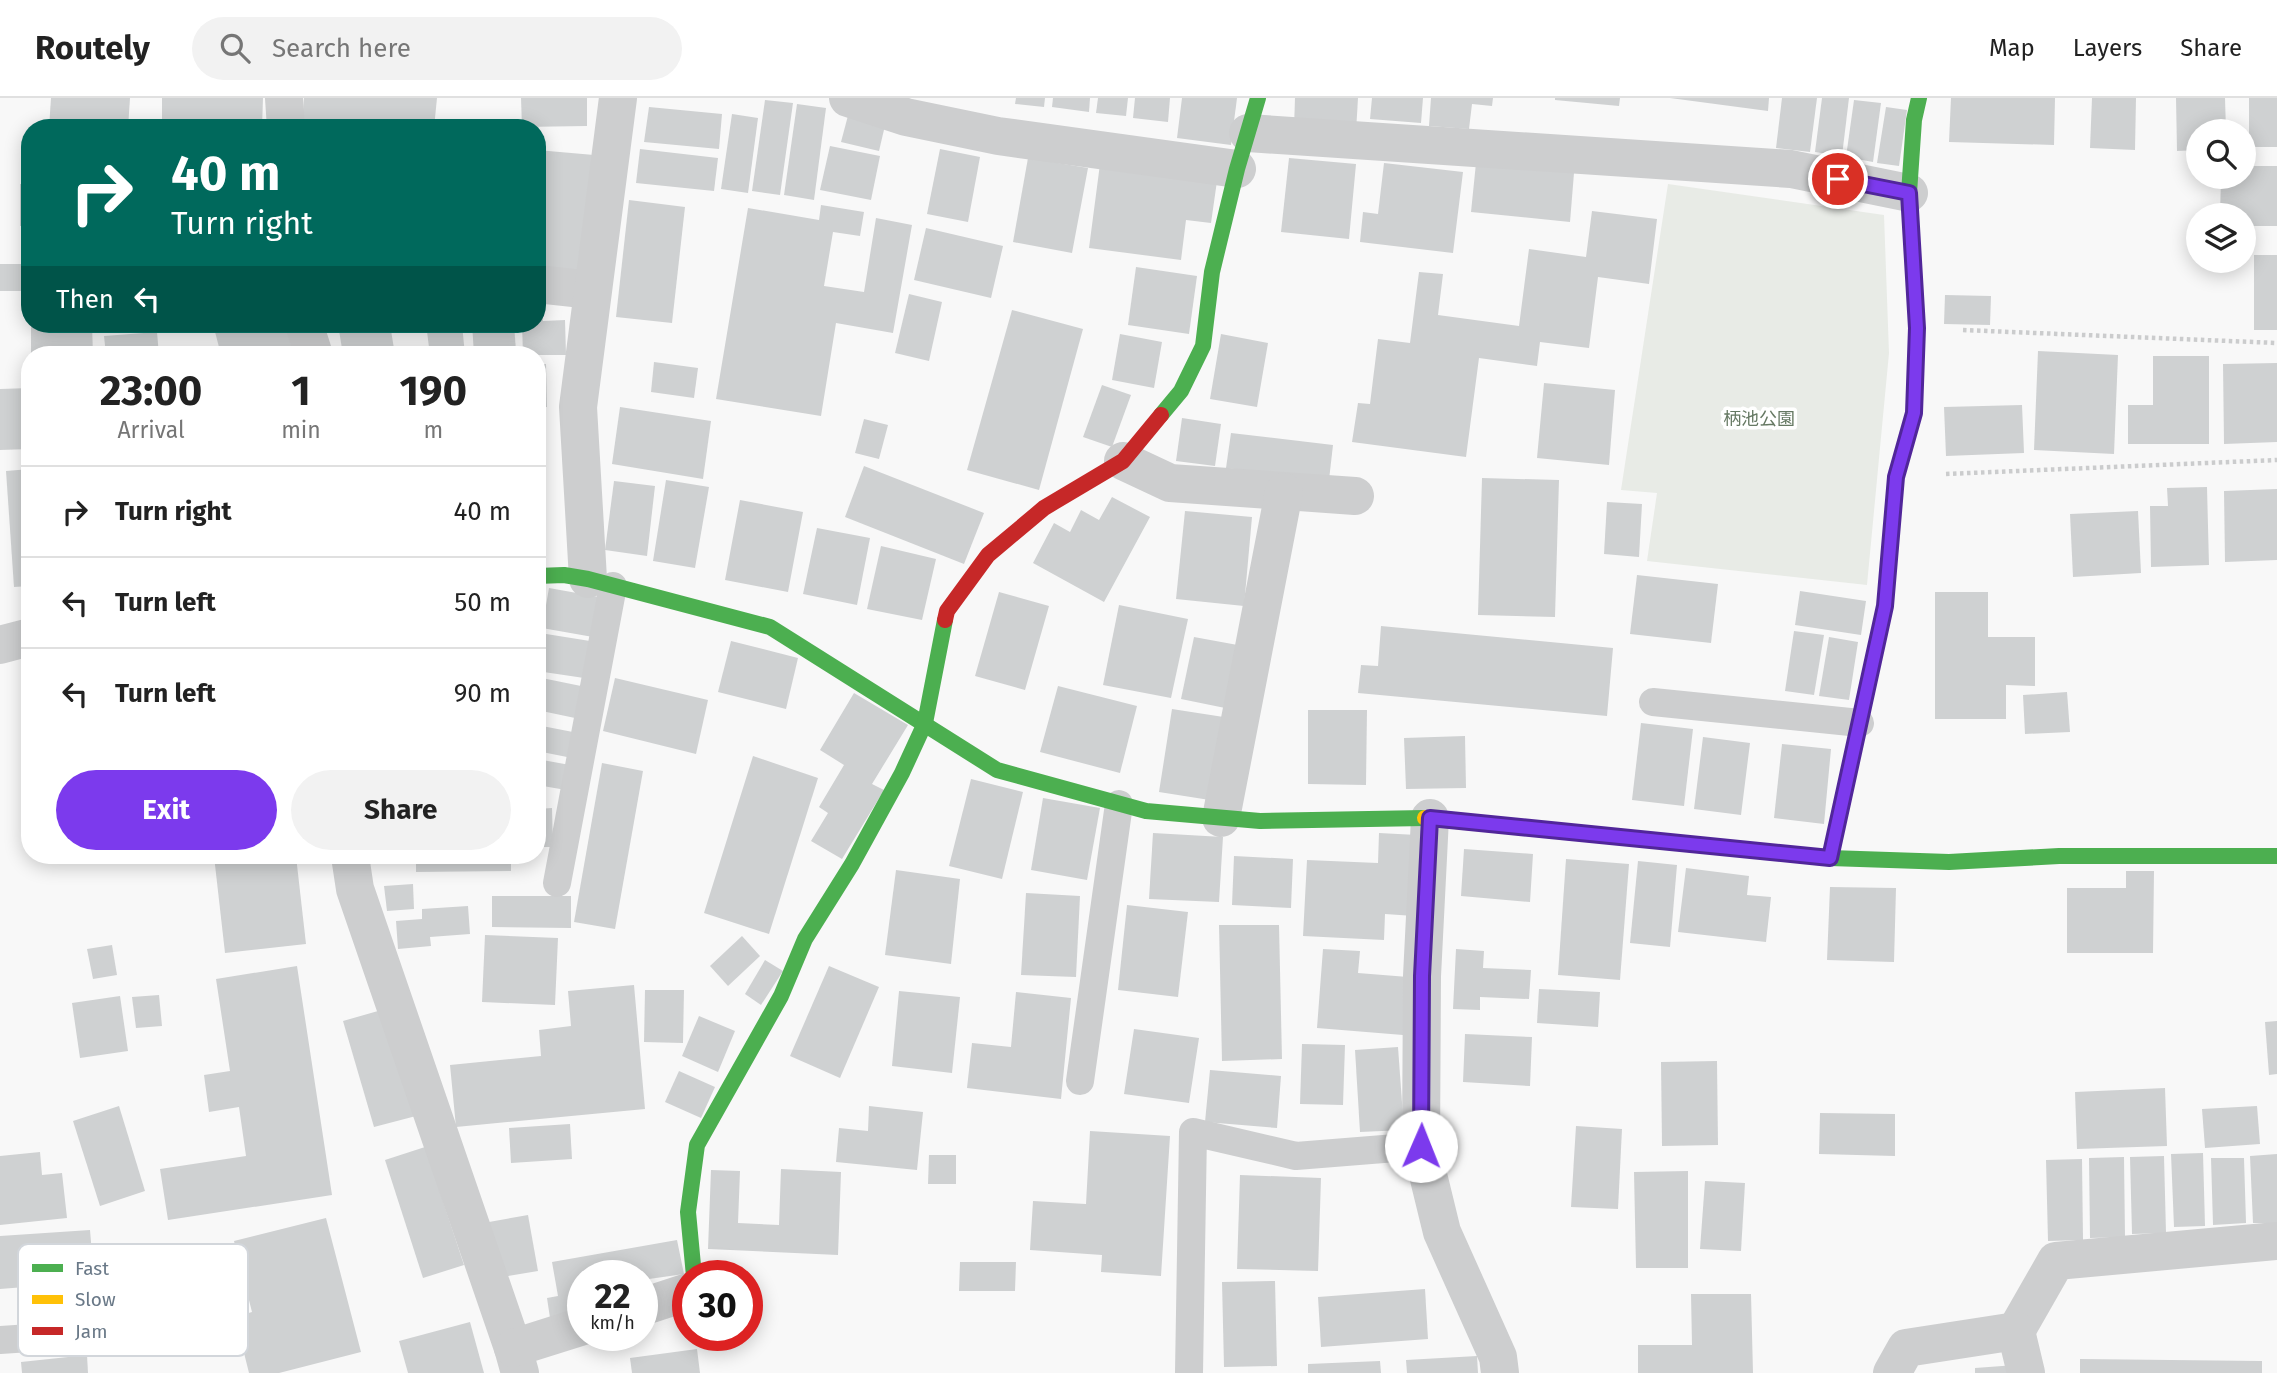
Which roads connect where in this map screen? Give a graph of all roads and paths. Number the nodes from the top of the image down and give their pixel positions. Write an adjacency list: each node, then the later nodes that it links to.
1 (284, 98): 6 (street)
2 (618, 98): 10 (street)
3 (848, 98): 7 (street)
4 (1919, 98): 8 (street)
5 (1253, 116): 7 (street); 8 (street)
6 (285, 119)
7 (1237, 169): 14 (street)
8 (1909, 193): 11 (street)
9 (546, 285): 10 (street)
10 (592, 290): 19 (street)
11 (1917, 328): 12 (path); 15 (street)
12 (2277, 343)
13 (2277, 460): 15 (path)
14 (1123, 461): 16 (street); 23 (street)
15 (1896, 477): 24 (street)
16 (1284, 492): 17 (street); 26 (street)
17 (1355, 496)
18 (546, 576): 19 (street)
19 (600, 583): 23 (street); 31 (lane)
20 (21, 639): 21 (street)
21 (0, 645)
22 (1653, 702): 24 (lane)
23 (925, 723): 25 (street); 35 (street)
24 (1860, 723): 29 (street)
25 (1119, 804): 26 (street); 32 (lane)
26 (1221, 818): 27 (street)
27 (1430, 818): 29 (street); 33 (street)
28 (2277, 856): 29 (street)
29 (1830, 858)
30 (351, 864): 40 (street)
31 (557, 883)
32 (1080, 1081)
33 (1421, 1146): 41 (lane); 42 (street)
34 (2277, 1241): 36 (street)
35 (692, 1260)
36 (2016, 1331): 43 (street); 44 (street)
37 (567, 1334): 40 (street)
38 (18, 1339): 39 (lane)
39 (0, 1340)
40 (517, 1361)
41 (1189, 1373)
42 (1500, 1373)
43 (1892, 1373)
44 (2026, 1373)

